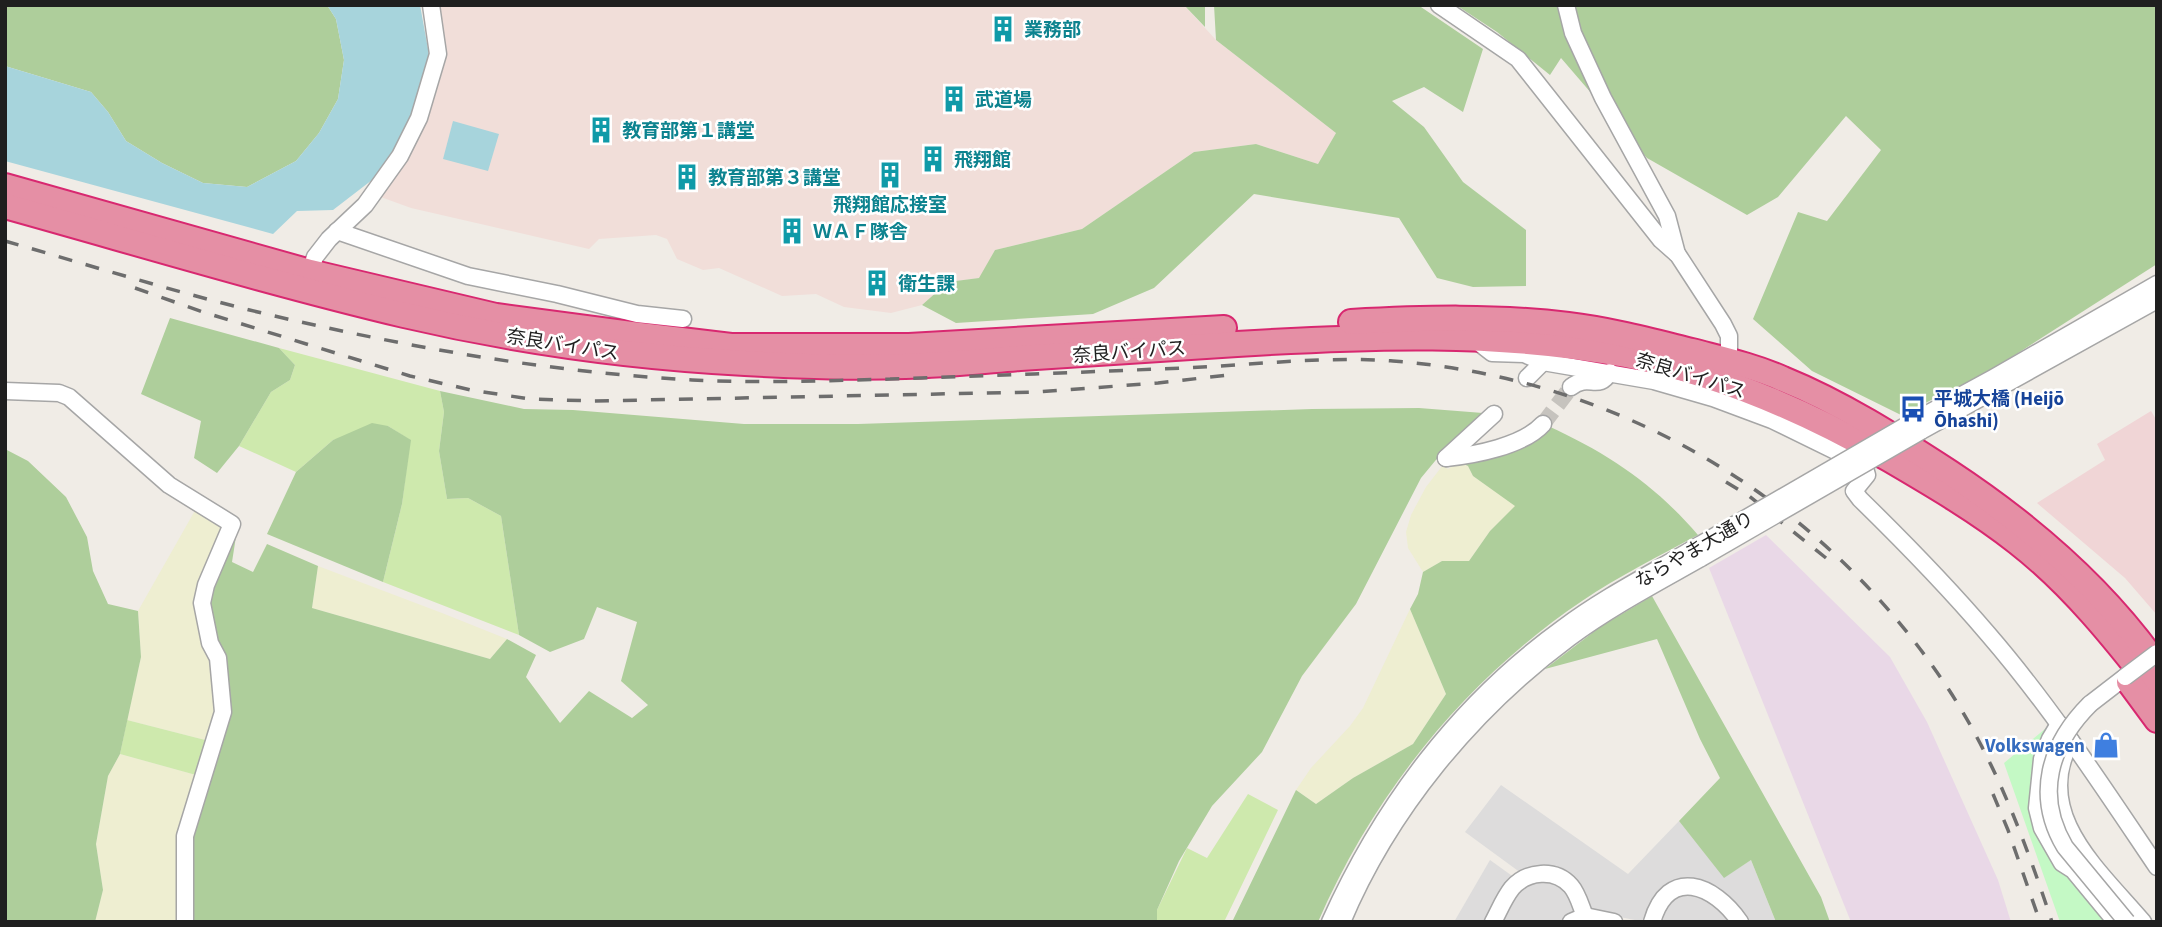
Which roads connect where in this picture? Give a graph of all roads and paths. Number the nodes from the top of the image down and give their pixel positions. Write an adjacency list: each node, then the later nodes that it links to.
1 (432, 5): 6 (street)
2 (1439, 5): 7 (street)
3 (1566, 5): 7 (street)
4 (5, 186): 8 (highway, 奈良バイパス)
5 (5, 206): 8 (highway, 奈良バイパス)
6 (337, 231): 8 (street); 12 (street)
7 (1678, 255): 14 (street)
8 (307, 280): 12 (highway, 奈良バイパス); 13 (highway, 奈良バイパス)
9 (2157, 284): 23 (street, ならやま大通り)
10 (2157, 300): 23 (street, ならやま大通り)
11 (683, 319): 12 (street)
12 (620, 321): 22 (highway, 奈良バイパス)
13 (1473, 338): 15 (street); 24 (highway, 奈良バイパス)
14 (1729, 351)
15 (1543, 362): 16 (street); 17 (street)
16 (1610, 372): 18 (street); 32 (street)
17 (1527, 378)
18 (1571, 387)
19 (5, 391): 36 (street)
20 (1494, 414): 21 (street)
21 (1543, 424)
22 (1878, 426): 26 (highway); 28 (highway, 奈良バイパス)
23 (1917, 426): 25 (street, ならやま大通り, bridge)
24 (1848, 436): 29 (highway); 30 (highway, 奈良バイパス)
25 (1696, 554): 37 (street, ならやま大通り); 38 (street, ならやま大通り)
26 (2157, 638)
27 (2157, 653): 29 (street, bridge)
28 (2157, 665)
29 (2125, 677): 31 (highway); 44 (street, bridge)
30 (2157, 693)
31 (2157, 720)
32 (2059, 724): 33 (street); 43 (street)
33 (2071, 741): 34 (street); 45 (street)
34 (2157, 867)
35 (1578, 919): 39 (street); 40 (street)
36 (185, 922)
37 (1330, 922)
38 (1342, 922)
39 (1493, 922)
40 (1614, 922)
41 (1652, 922): 42 (street)
42 (1740, 922)
43 (2116, 922)
44 (2127, 922)
45 (2143, 922)

